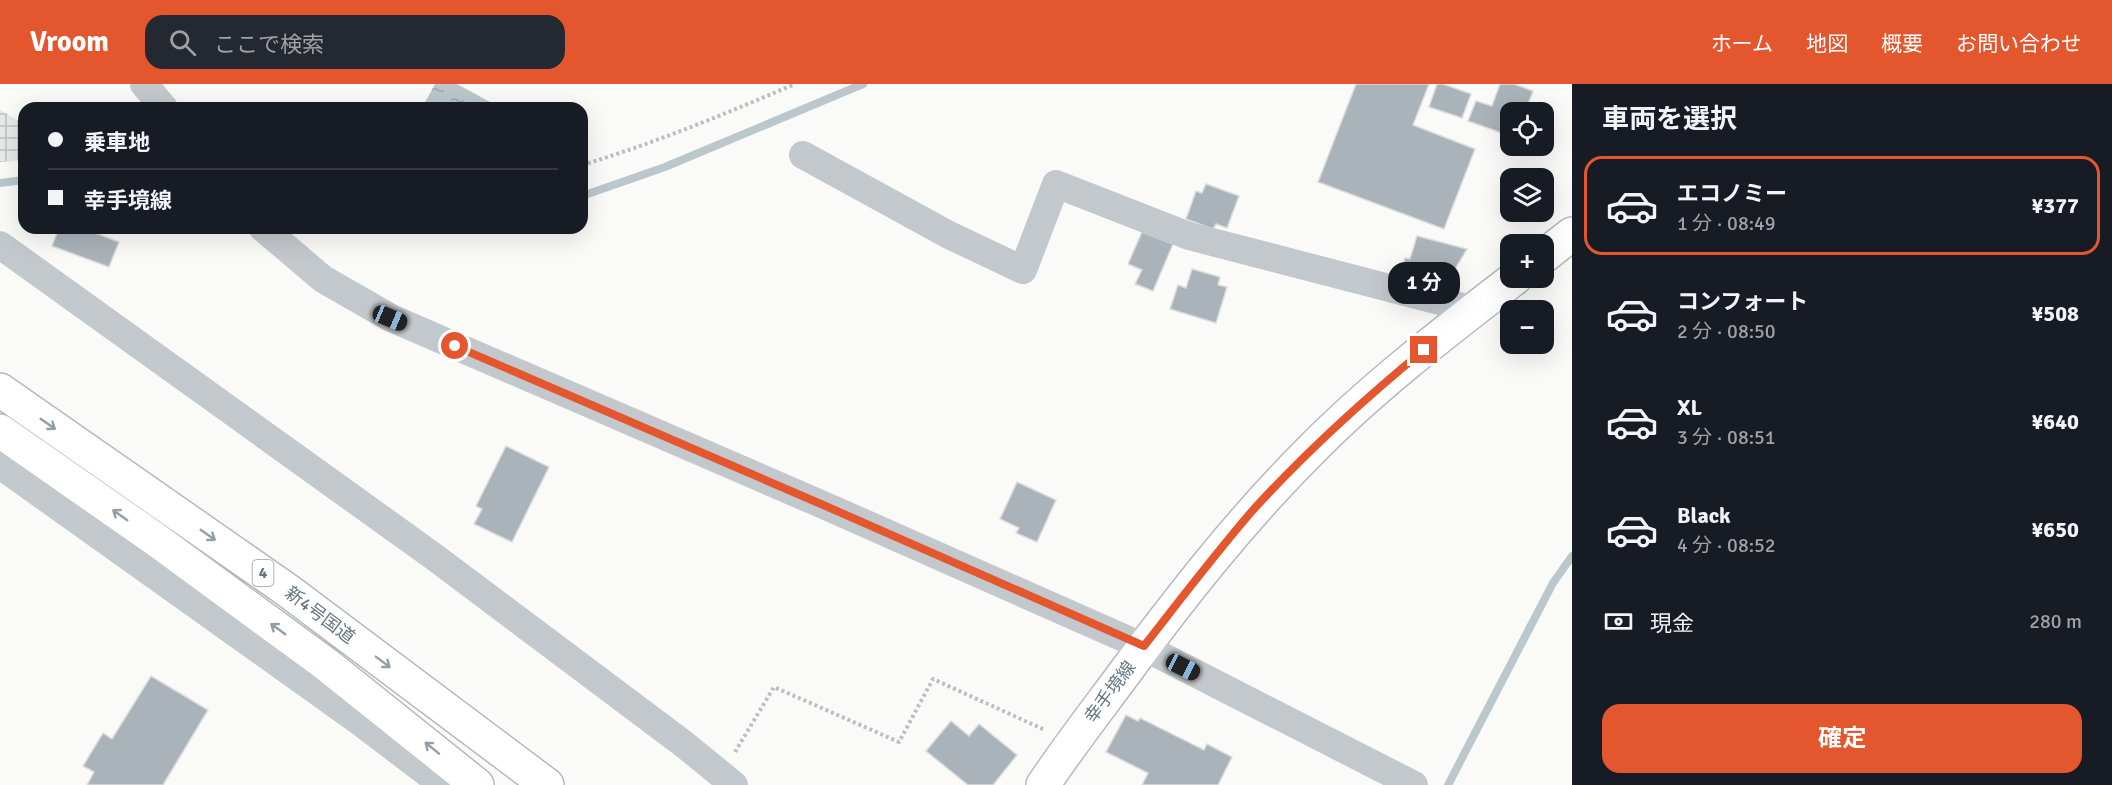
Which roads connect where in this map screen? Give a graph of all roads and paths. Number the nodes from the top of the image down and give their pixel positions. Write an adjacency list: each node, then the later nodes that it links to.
1 (144, 84): 3 (street)
2 (795, 84): 5 (path)
3 (159, 102)
4 (803, 155): 11 (street)
5 (588, 163)
6 (270, 234): 15 (street)
7 (1572, 234): 9 (main road)
8 (0, 245): 17 (street)
9 (1554, 248)
10 (1502, 288): 11 (main road, 幸手境線)
11 (1474, 310): 15 (main road, 幸手境線)
12 (0, 390): 20 (main road, 新4号国道 / 4, one-way to 20)
13 (0, 431): 19 (main road, 新4号国道 / 4, one-way to 13)
14 (0, 465): 18 (street)
15 (1144, 646): 16 (main road, 幸手境線); 21 (street)
16 (1057, 770): 17 (path)
17 (728, 780)
18 (443, 785)
19 (477, 785)
20 (547, 785)
21 (1414, 785)

